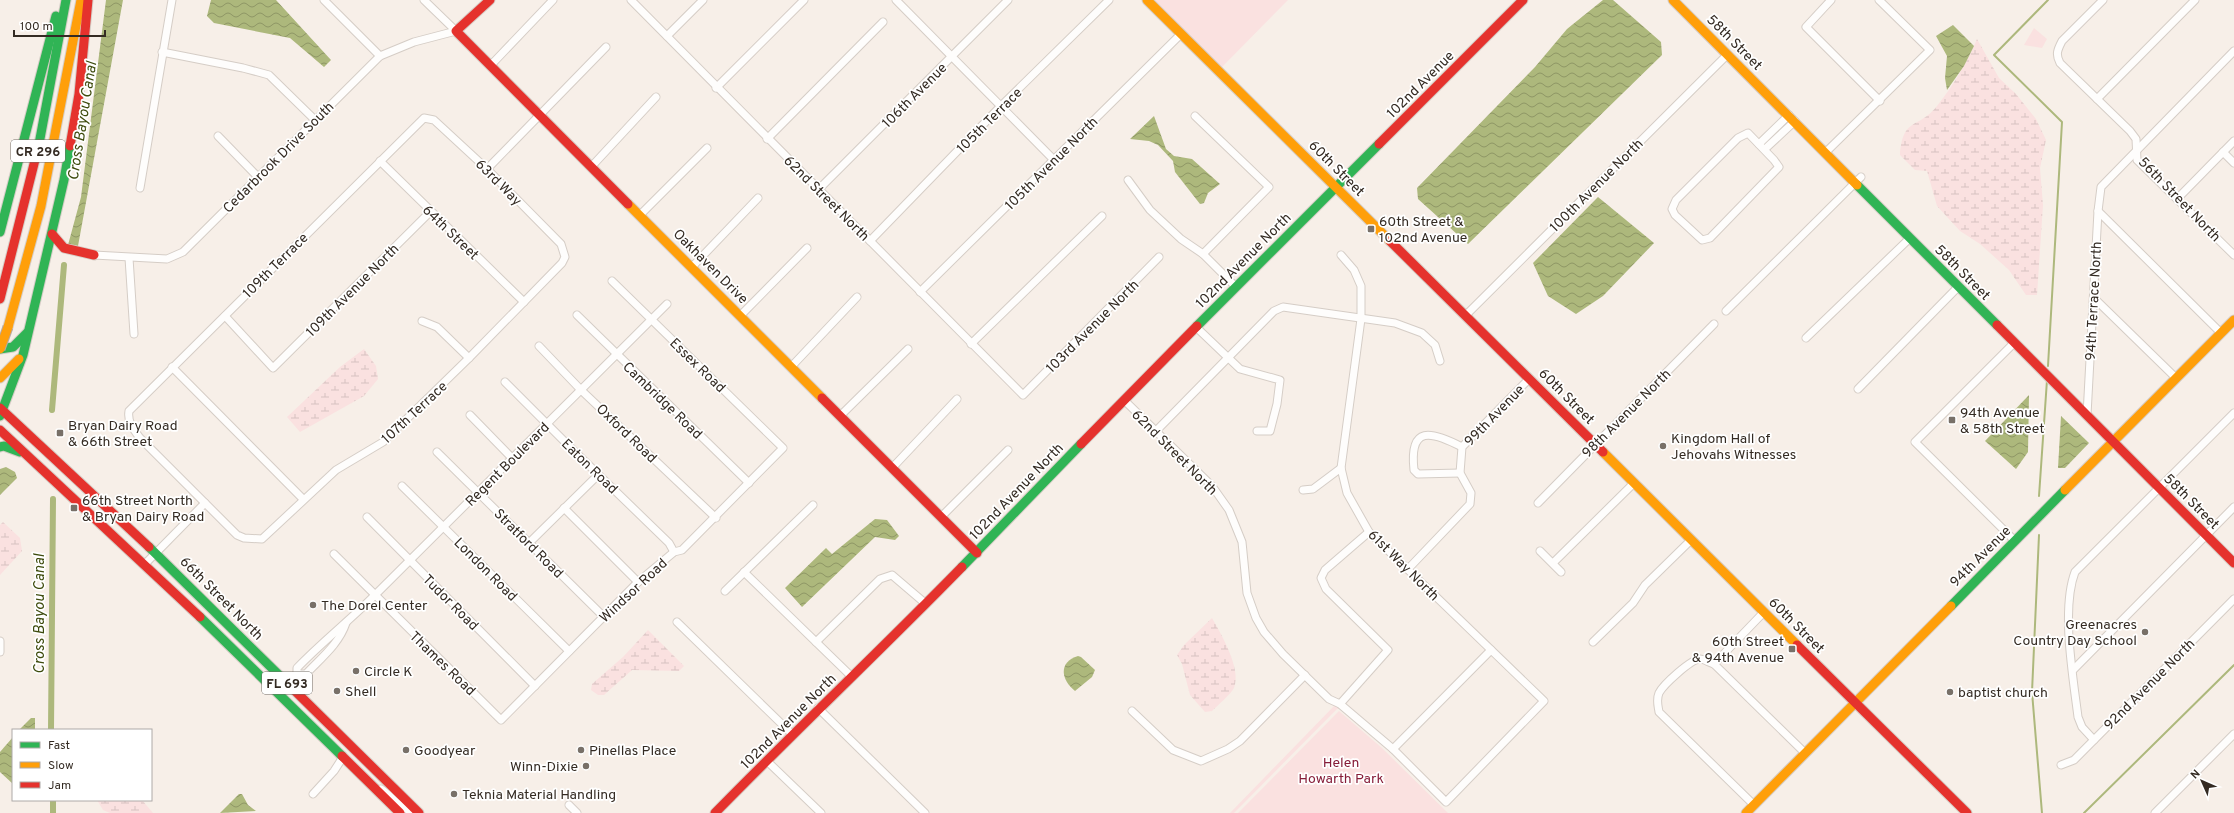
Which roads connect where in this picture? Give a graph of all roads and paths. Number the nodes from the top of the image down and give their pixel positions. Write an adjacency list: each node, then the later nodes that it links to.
1 (61, 0): 71 (street)
2 (66, 0): 90 (street, CR 296)
3 (81, 0): 111 (street, CR 296, bridge)
4 (88, 0): 72 (street)
5 (172, 0): 30 (street)
6 (324, 0): 32 (street)
7 (424, 0): 25 (street, Oakhaven Drive)
8 (490, 0): 25 (street)
9 (552, 0): 34 (street)
10 (631, 0): 27 (street, 62nd Street North)
11 (703, 0): 27 (street)
12 (804, 0): 35 (street)
13 (896, 0): 23 (street)
14 (1008, 0): 33 (street, 106th Avenue)
15 (1109, 0): 39 (street, 105th Terrace)
16 (1147, 0): 26 (street, 60th Street)
17 (1523, 0): 62 (street, 102nd Avenue)
18 (1673, 0): 31 (street, 58th Street)
19 (1831, 0): 38 (street)
20 (1879, 0): 38 (street)
21 (2104, 0): 37 (street, 56th Street North)
22 (2195, 0): 37 (street)
23 (905, 3): 33 (street)
24 (883, 22): 46 (street)
25 (456, 31): 32 (street, Cedarbrook Drive South); 34 (street, Oakhaven Drive)
26 (1181, 34): 54 (street, 105th Avenue North); 62 (street, 60th Street)
27 (666, 36): 35 (street, 62nd Street North)
28 (606, 47): 40 (street)
29 (2234, 51): 50 (street)
30 (162, 52): 44 (street); 63 (street)
31 (1727, 54): 43 (street, 58th Street); 97 (street, 100th Avenue North)
32 (380, 56): 44 (street, Cedarbrook Drive South)
33 (953, 56): 39 (street); 64 (street, 106th Avenue)
34 (491, 65): 40 (street, Oakhaven Drive)
35 (716, 88): 46 (street, 62nd Street North)
36 (656, 97): 57 (street)
37 (2097, 99): 50 (street, 56th Street North)
38 (1880, 101): 52 (street)
39 (1001, 106): 54 (street); 74 (street, 105th Terrace)
40 (540, 114): 57 (street, Oakhaven Drive); 58 (street)
41 (1195, 116): 76 (street)
42 (424, 118): 55 (street, 109th Terrace); 58 (street, 63rd Way)
43 (1792, 118): 48 (street); 51 (street); 52 (street, 58th Street)
44 (315, 120): 59 (street, Cedarbrook Drive South)
45 (218, 136): 59 (street)
46 (767, 139): 64 (street, 62nd Street North)
47 (2234, 141): 53 (street)
48 (1759, 144): 51 (street); 51 (street)
49 (707, 148): 69 (street)
50 (2138, 148): 66 (street, 56th Street North); 67 (street, 94th Terrace North)
51 (1765, 149)
52 (1826, 152): 61 (street, 58th Street)
53 (2223, 152): 56 (street); 66 (street)
54 (1054, 160): 87 (street, 105th Avenue North)
55 (380, 162): 68 (street, 64th Street); 95 (street, 109th Terrace)
56 (2234, 162)
57 (592, 166): 69 (street, Oakhaven Drive)
58 (487, 169): 80 (street, 63rd Way)
59 (258, 177): 82 (street, Cedarbrook Drive South)
60 (1128, 180): 76 (street)
61 (1858, 180): 73 (street, 58th Street); 93 (street)
62 (1336, 187): 86 (street, 102nd Avenue North); 97 (street, 60th Street)
63 (140, 188)
64 (820, 189): 74 (street, 62nd Street North)
65 (758, 198): 83 (street)
66 (2177, 199): 79 (street, 56th Street North)
67 (2098, 211): 89 (street, 94th Terrace North); 105 (street)
68 (430, 212): 91 (street, 64th Street); 95 (street, 109th Avenue North)
69 (640, 215): 83 (street, Oakhaven Drive)
70 (1102, 216): 109 (street)
71 (0, 232)
72 (52, 234): 77 (street); 104 (street)
73 (1910, 238): 85 (street, 58th Street); 107 (street)
74 (870, 241): 87 (street, 62nd Street North)
75 (807, 248): 96 (street)
76 (1203, 254): 86 (street)
77 (94, 255): 82 (street, Cedarbrook Drive South)
78 (1341, 255): 98 (street, 61st Way North)
79 (2234, 255)
80 (565, 257): 91 (street, 107th Terrace)
81 (1159, 257): 126 (street, 103rd Avenue North)
82 (129, 258): 106 (street)
83 (692, 267): 96 (street, Oakhaven Drive)
84 (612, 281): 99 (street, Essex Road)
85 (1959, 286): 108 (street, 58th Street); 124 (street)
86 (1236, 287): 103 (street, 102nd Avenue North)
87 (920, 292): 109 (street, 62nd Street North)
88 (857, 297): 118 (street)
89 (2094, 298): 121 (street); 132 (street, 94th Terrace North)
90 (0, 299)
91 (524, 302): 115 (street, 107th Terrace)
92 (667, 304): 99 (street, Regent Boulevard)
93 (1726, 311)
94 (577, 315): 114 (street, Cambridge Road)
95 (225, 316): 119 (street, 109th Terrace)
96 (740, 316): 118 (street, Oakhaven Drive)
97 (1465, 316): 122 (street, 60th Street)
98 (1361, 319): 116 (street); 117 (street); 148 (street, 61st Way North)
99 (652, 320): 114 (street, Regent Boulevard); 142 (street, Essex Road)
100 (2234, 320): 105 (street, 94th Avenue)
101 (422, 321): 115 (street)
102 (1714, 324): 139 (street, 98th Avenue North)
103 (1196, 327): 116 (street); 128 (street, 102nd Avenue North)
104 (29, 331): 111 (street); 113 (street)
105 (2221, 333): 121 (street, 94th Avenue)
106 (134, 334)
107 (1806, 338)
108 (2014, 343): 132 (street, 58th Street); 170 (street)
109 (971, 344): 126 (street, 62nd Street North)
110 (539, 346): 125 (street, Oxford Road)
111 (0, 349)
112 (908, 349): 131 (street)
113 (23, 355): 120 (street); 129 (street)
114 (617, 355): 125 (street, Regent Boulevard); 151 (street, Cambridge Road)
115 (469, 358): 157 (street, 107th Terrace)
116 (1227, 358): 136 (street); 137 (street)
117 (1440, 361)
118 (791, 366): 131 (street, Oakhaven Drive)
119 (172, 367): 157 (street); 158 (street, 109th Terrace)
120 (0, 378)
121 (2176, 378): 138 (street, 94th Avenue)
122 (1529, 379): 139 (street, 60th Street); 141 (street, 99th Avenue)
123 (505, 382): 134 (street, Eaton Road)
124 (1858, 389)
125 (581, 390): 134 (street, Regent Boulevard); 165 (street, Oxford Road)
126 (1023, 395)
127 (957, 399): 147 (street)
128 (1124, 400): 136 (street, 62nd Street North); 174 (street, 102nd Avenue North)
129 (1, 412): 175 (street, 66th Street North / FL 693)
130 (2234, 413): 154 (street)
131 (841, 415): 147 (street, Oakhaven Drive)
132 (2087, 415): 138 (street, 58th Street)
133 (470, 416): 146 (street)
134 (547, 423): 146 (street, Regent Boulevard); 150 (street, Eaton Road)
135 (0, 430): 145 (street, 66th Street North / FL 693)
136 (1156, 431): 200 (street, 62nd Street North)
137 (1257, 431)
138 (2113, 441): 154 (street, 58th Street); 170 (street, 94th Avenue)
139 (1595, 445): 152 (street, 60th Street); 159 (street, 98th Avenue North)
140 (0, 447): 145 (street)
141 (1462, 447): 149 (street, 99th Avenue); 149 (street)
142 (783, 448): 151 (street, Windsor Road)
143 (1008, 450): 164 (street)
144 (437, 452): 156 (street, Stratford Road)
145 (23, 453): 180 (street, 66th Street North / FL 693)
146 (513, 459): 156 (street, Regent Boulevard)
147 (893, 467): 164 (street, Oakhaven Drive)
148 (1340, 468): 155 (street); 167 (street, 61st Way North)
149 (1460, 473): 181 (street)
150 (598, 475): 162 (street); 173 (street, Eaton Road)
151 (749, 483): 165 (street, Windsor Road)
152 (1634, 483): 169 (street, 60th Street); 178 (street)
153 (402, 486): 166 (street, London Road)
154 (2159, 489): 168 (street, 58th Street); 199 (street)
155 (1303, 490)
156 (478, 493): 166 (street, Regent Boulevard); 171 (street, Stratford Road)
157 (303, 499): 158 (street, 107th Terrace)
158 (205, 503): 175 (street)
159 (1538, 503)
160 (813, 505): 182 (street)
161 (2234, 507): 168 (street)
162 (564, 508): 171 (street); 184 (street)
163 (367, 517): 177 (street, Tudor Road)
164 (941, 517): 174 (street, Oakhaven Drive)
165 (716, 518): 173 (street, Windsor Road)
166 (444, 527): 177 (street, Regent Boulevard); 197 (street, London Road)
167 (1369, 532): 181 (street, 61st Way North); 206 (street)
168 (2206, 535): 179 (street, 58th Street); 199 (street)
169 (1691, 540): 189 (street, 60th Street); 194 (street)
170 (2014, 541): 205 (street, 94th Avenue)
171 (528, 543): 190 (street, Stratford Road)
172 (1540, 551): 178 (street)
173 (674, 552): 184 (street, Windsor Road)
174 (977, 552): 188 (street, 102nd Avenue North)
175 (156, 553): 180 (street); 202 (street, 66th Street North / FL 693)
176 (334, 554): 186 (street, Thames Road)
177 (409, 561): 186 (street, Regent Boulevard); 203 (street, Tudor Road)
178 (1553, 563): 183 (street)
179 (2234, 563)
180 (144, 565): 204 (street, 66th Street North / FL 693)
181 (1408, 569): 195 (street, 61st Way North)
182 (744, 572): 185 (street); 193 (street)
183 (1561, 572)
184 (638, 582): 190 (street, Windsor Road)
185 (725, 591)
186 (374, 596): 202 (street, Regent Boulevard); 210 (street, Thames Road)
187 (2234, 599): 213 (street, 92nd Avenue North)
188 (926, 604): 193 (street); 201 (street, 102nd Avenue North)
189 (1764, 612): 198 (street); 205 (street, 60th Street)
190 (604, 617): 197 (street, Windsor Road)
191 (677, 622): 212 (street)
192 (0, 641): 196 (street)
193 (816, 642): 201 (street)
194 (1593, 642)
195 (1491, 650): 214 (street); 222 (street, 61st Way North)
196 (0, 652)
197 (569, 652): 203 (street, Windsor Road)
198 (1714, 664): 216 (street); 224 (street)
199 (2072, 670): 213 (street)
200 (1305, 675): 206 (street, 62nd Street North); 208 (street)
201 (852, 677): 207 (street, 102nd Avenue North)
202 (287, 684): 204 (street, Regent Boulevard); 215 (street, 66th Street North / FL 693)
203 (534, 686): 210 (street, Windsor Road)
204 (279, 692): 209 (street, 66th Street North / FL 693)
205 (1855, 702): 216 (street, 94th Avenue); 232 (street, 60th Street)
206 (1340, 704): 214 (street, 62nd Street North)
207 (818, 708): 212 (street, 102nd Avenue North); 230 (street)
208 (1132, 711)
209 (300, 713): 215 (street); 217 (street, 66th Street North / FL 693)
210 (501, 720)
211 (2234, 734): 233 (street)
212 (793, 735): 218 (street, 102nd Avenue North)
213 (2094, 740): 219 (street, 92nd Avenue North)
214 (1393, 749): 222 (street, 62nd Street North)
215 (358, 752): 226 (street, 66th Street North / FL 693)
216 (1805, 753): 224 (street, 94th Avenue)
217 (343, 757): 220 (street, 66th Street North / FL 693); 221 (street)
218 (767, 762): 228 (street, 102nd Avenue North); 229 (street)
219 (2061, 765)
220 (367, 780): 225 (street, 66th Street North / FL 693); 226 (street)
221 (313, 794)
222 (1446, 802)
223 (569, 805): 227 (street)
224 (1754, 805): 231 (street, 94th Avenue)
225 (400, 813)
226 (419, 813)
227 (577, 813)
228 (715, 813)
229 (821, 813)
230 (924, 813)
231 (1746, 813)
232 (1967, 813)
233 (2155, 813)

